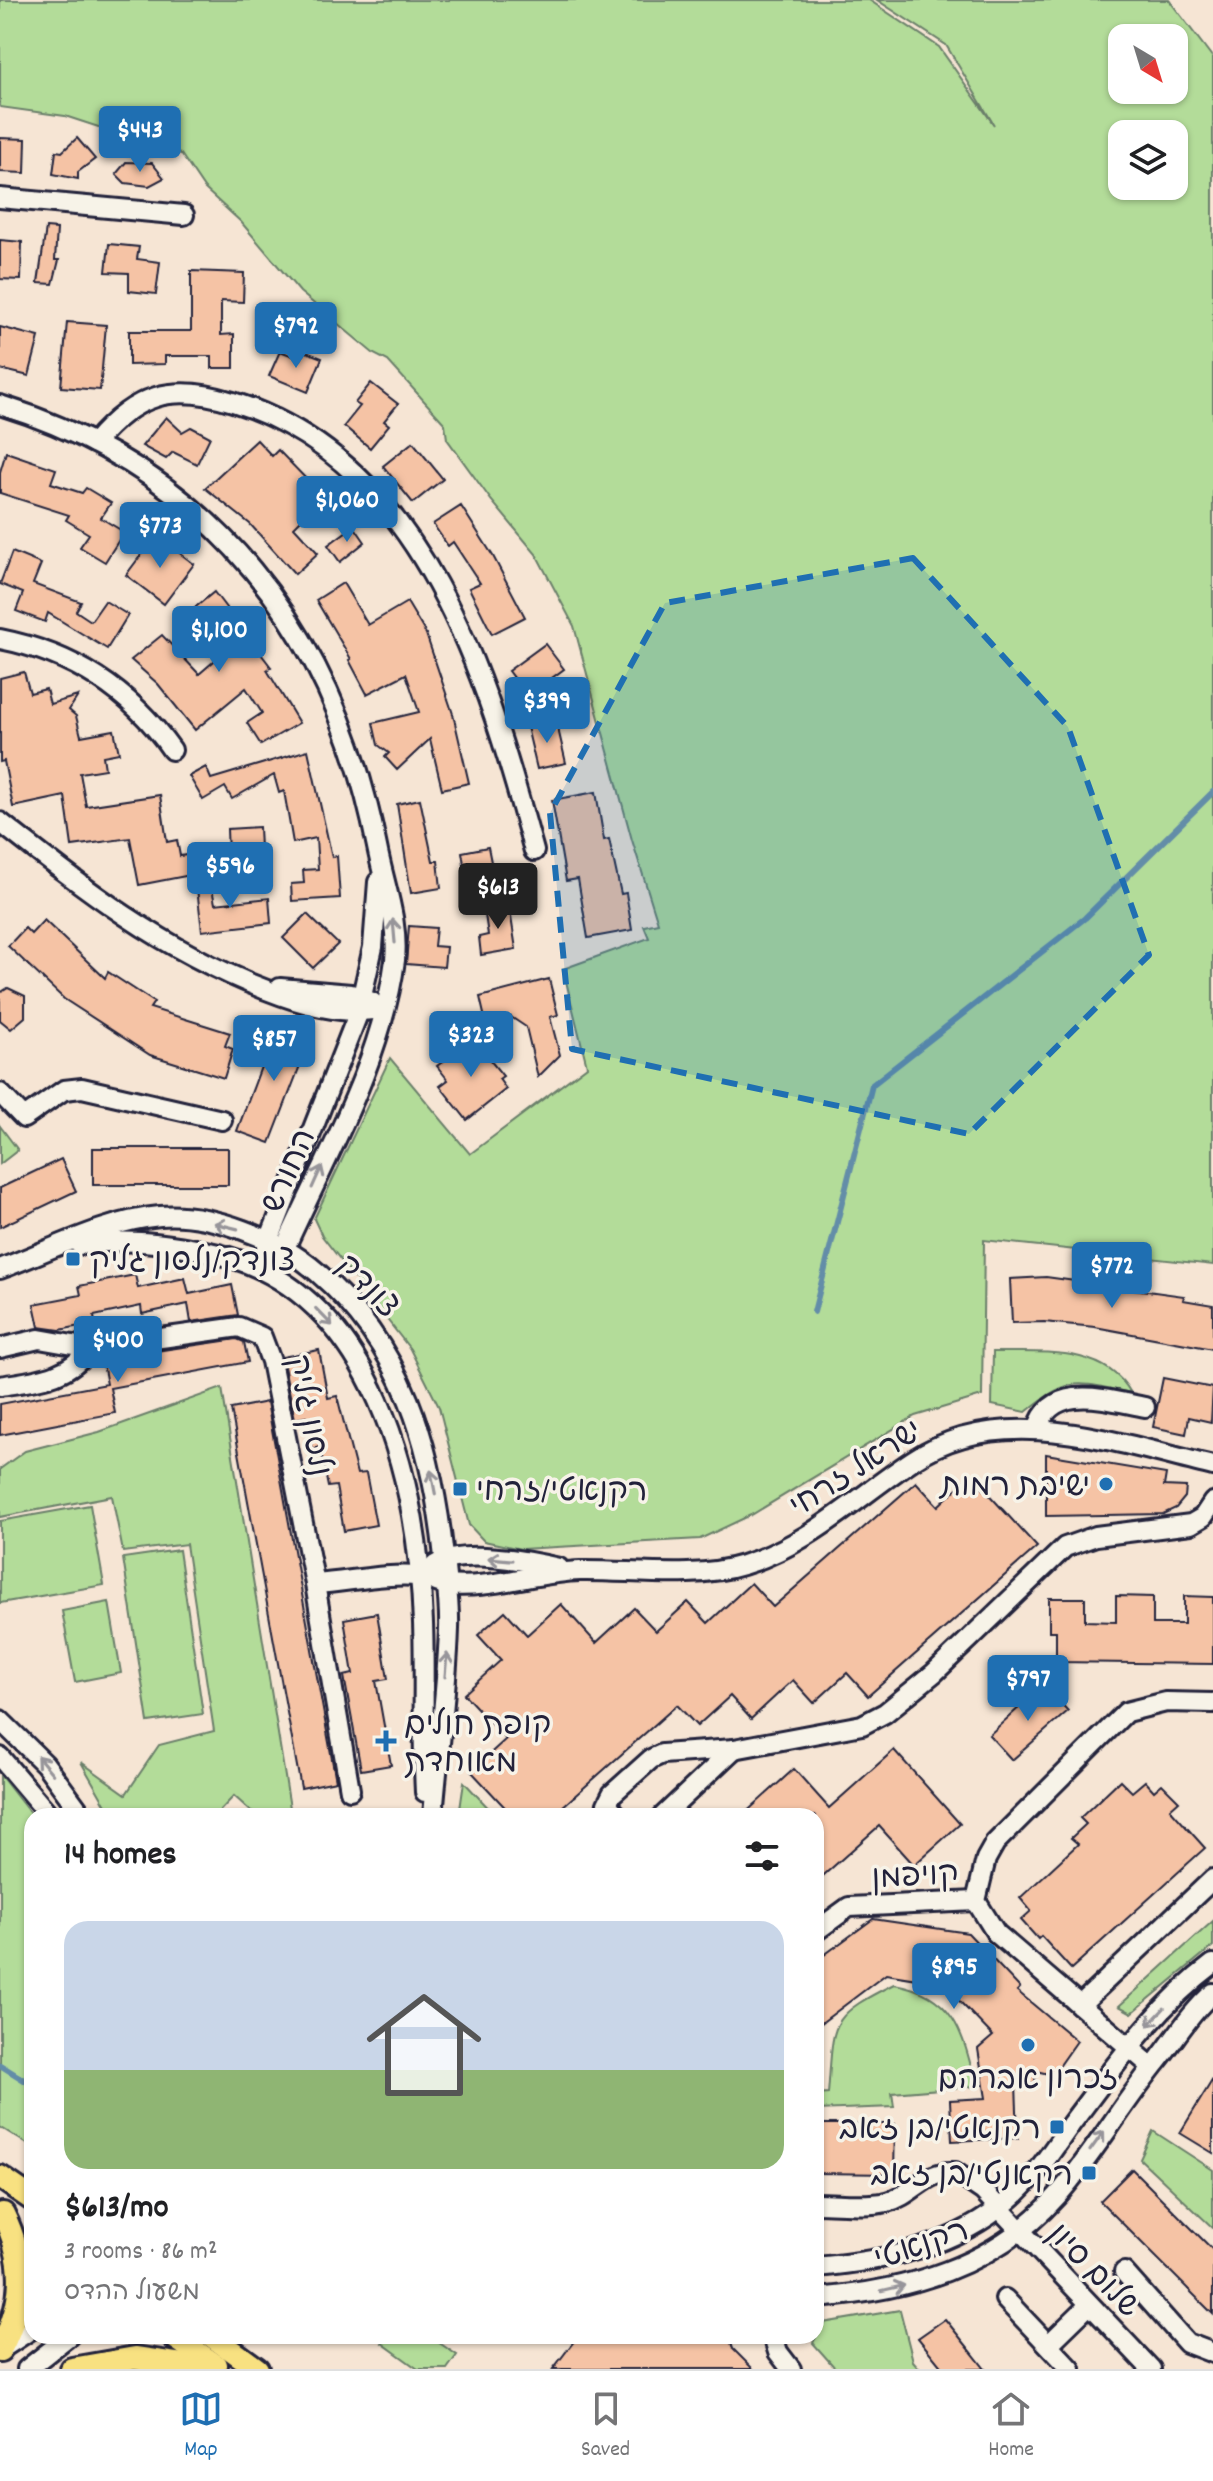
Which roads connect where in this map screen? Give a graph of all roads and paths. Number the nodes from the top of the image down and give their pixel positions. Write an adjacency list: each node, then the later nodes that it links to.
1 (0, 198): 2 (street)
2 (184, 215)
3 (0, 405): 4 (street, החורש)
4 (94, 443): 8 (street); 9 (street, החורש)
5 (0, 639): 6 (street)
6 (172, 750)
7 (0, 822): 10 (street)
8 (534, 851)
9 (379, 859): 10 (street, החורש); 11 (street, החורש, one-way to 9)
10 (361, 1005): 11 (street); 14 (street, החורש)
11 (383, 1009): 15 (street, החורש, one-way to 11)
12 (0, 1093): 13 (street)
13 (222, 1120)
14 (267, 1239): 15 (street, צונדק); 16 (street, צונדק, one-way to 16); 18 (street, החורש)
15 (285, 1248): 18 (street, החורש); 26 (street, צונדק, one-way to 15)
16 (54, 1250): 17 (street, צונדק); 18 (street, צונדק)
17 (0, 1269)
18 (263, 1269): 28 (street, צונדק, one-way to 28)
19 (0, 1348): 20 (street, נלסון גליק)
20 (90, 1348): 21 (street); 29 (street, נלסון גליק)
21 (0, 1386)
22 (1145, 1407): 23 (street)
23 (1037, 1430): 24 (street, ישראל זרחי); 27 (street, ישראל זרחי)
24 (1213, 1466)
25 (1213, 1502): 33 (street)
26 (444, 1560): 27 (street, ישראל זרחי, one-way to 26); 28 (street); 30 (street)
27 (577, 1571): 30 (street, ישראל זרחי)
28 (419, 1576): 29 (street); 30 (street, ישראל זרחי); 38 (street)
29 (315, 1584): 35 (street, נלסון גליק)
30 (447, 1585): 39 (street, one-way to 30)
31 (1213, 1703): 43 (street)
32 (0, 1720): 37 (street, one-way to 32)
33 (734, 1749): 40 (street); 41 (street)
34 (0, 1757): 36 (street)
35 (350, 1790)
36 (43, 1808)
37 (77, 1808)
38 (427, 1808)
39 (434, 1808)
40 (611, 1808)
41 (671, 1808)
42 (1213, 1879): 47 (street)
43 (976, 1901): 44 (street, קויפמן); 47 (street)
44 (824, 1925)
45 (1213, 1964): 48 (street, רקנאטי, one-way to 48)
46 (1213, 1993): 49 (street, רקנאטי)
47 (1080, 2005): 48 (street)
48 (1129, 2047): 49 (street); 54 (street, רקנאטי)
49 (1152, 2067): 57 (street, רקנאטי, one-way to 49)
50 (1, 2178): 51 (main road); 52 (main road)
51 (24, 2179)
52 (24, 2194)
53 (824, 2203): 54 (street, שלום סיון)
54 (999, 2208): 57 (street, שלום סיון); 58 (street, רקנאטי)
55 (1, 2213): 56 (main road); 69 (main road)
56 (24, 2229)
57 (1018, 2232): 60 (street, רקנאטי, one-way to 57); 62 (street, שלום סיון)
58 (824, 2266)
59 (1124, 2272): 70 (street)
60 (824, 2297)
61 (1005, 2299): 68 (street)
62 (1089, 2305): 68 (street); 78 (street, שלום סיון)
63 (24, 2334): 69 (street)
64 (59, 2344): 71 (street)
65 (184, 2344): 74 (main road)
66 (224, 2344): 75 (main road)
67 (776, 2344): 76 (street)
68 (1049, 2344): 77 (street)
69 (0, 2350)
70 (1213, 2353)
71 (27, 2369)
72 (72, 2369): 73 (main road)
73 (209, 2369)
74 (220, 2369)
75 (257, 2369)
76 (791, 2369)
77 (1071, 2369)
78 (1151, 2369)

